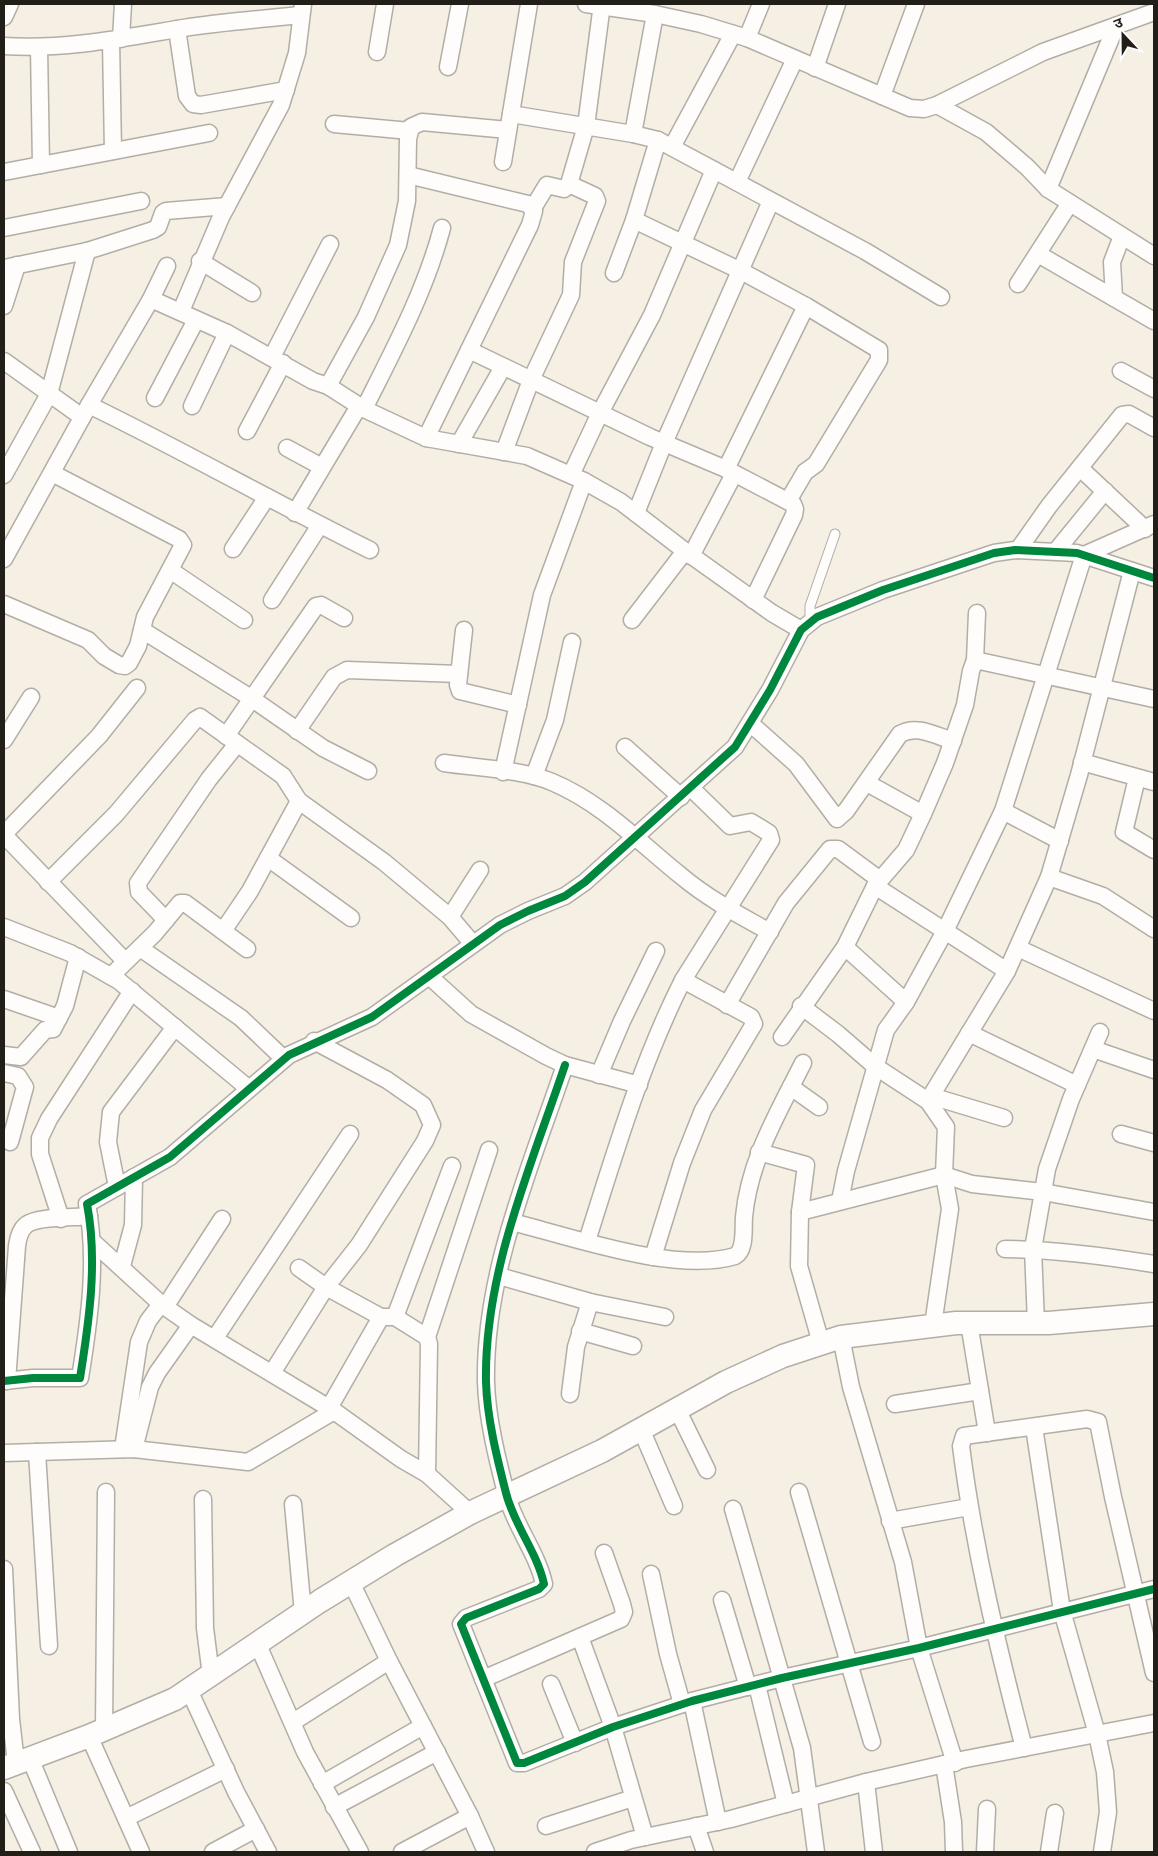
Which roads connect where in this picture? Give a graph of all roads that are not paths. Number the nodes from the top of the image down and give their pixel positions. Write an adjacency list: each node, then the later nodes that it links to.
1 (10, 4): 16 (street)
2 (123, 4): 20 (street)
3 (385, 4): 23 (street)
4 (460, 4): 25 (street)
5 (529, 4): 30 (street)
6 (761, 4): 19 (street)
7 (837, 4): 26 (street)
8 (916, 4): 28 (street)
9 (1149, 4): 11 (street)
10 (597, 5): 15 (street); 32 (street)
11 (1154, 6)
12 (302, 10): 18 (street); 27 (street)
13 (673, 11): 15 (street); 19 (street)
14 (1154, 12): 17 (street)
15 (655, 14): 36 (street)
16 (4, 17)
17 (1116, 26): 29 (street); 40 (street)
18 (177, 29): 20 (street); 27 (street)
19 (740, 36): 24 (street); 37 (street)
20 (116, 40): 22 (street); 38 (street)
21 (4, 46): 22 (street)
22 (39, 48): 41 (street)
23 (377, 52)
24 (795, 59): 26 (street); 46 (street)
25 (448, 67)
26 (815, 68): 28 (street)
27 (286, 90): 52 (street)
28 (882, 96): 29 (street)
29 (937, 106): 42 (street)
30 (511, 114): 32 (street); 33 (street)
31 (334, 124): 34 (street)
32 (586, 126): 36 (street); 47 (street)
33 (508, 130): 34 (street); 39 (street)
34 (410, 131): 45 (street)
35 (209, 133): 38 (street)
36 (633, 134): 37 (street)
37 (665, 144): 43 (street); 54 (street)
38 (113, 151): 41 (street)
39 (503, 162)
40 (1060, 162): 42 (street); 48 (street)
41 (41, 165): 44 (street)
42 (1027, 167): 48 (street)
43 (714, 170): 46 (street); 58 (street)
44 (4, 172)
45 (408, 175): 53 (street); 85 (street)
46 (737, 182): 50 (street)
47 (569, 184): 53 (street); 84 (street)
48 (1048, 189): 51 (street)
49 (141, 201): 55 (street)
50 (771, 201): 66 (street); 70 (street)
51 (1070, 204): 57 (street); 61 (street)
52 (226, 206): 60 (street); 63 (street)
53 (533, 208): 79 (street)
54 (634, 220): 58 (street); 67 (street)
55 (4, 228)
56 (442, 228): 90 (street)
57 (1122, 236): 62 (street); 71 (street)
58 (682, 242): 66 (street); 92 (street)
59 (330, 244): 80 (street)
60 (87, 250): 64 (street); 87 (street)
61 (1038, 254): 68 (street); 71 (street)
62 (1154, 256)
63 (200, 261): 69 (street); 75 (street)
64 (10, 266): 73 (street)
65 (167, 266): 72 (street)
66 (741, 271): 74 (street); 96 (street)
67 (614, 273)
68 (1018, 284)
69 (252, 293)
70 (941, 297)
71 (1114, 298): 77 (street)
72 (151, 299): 75 (street); 91 (street)
73 (4, 306)
74 (806, 306): 102 (street); 108 (street)
75 (181, 312): 76 (street)
76 (196, 320): 78 (street); 88 (street)
77 (1154, 322)
78 (227, 333): 80 (street); 89 (street)
79 (469, 350): 82 (street); 95 (street)
80 (278, 360): 85 (street); 94 (street)
81 (4, 361): 87 (street)
82 (503, 367): 84 (street); 97 (street)
83 (1121, 371): 86 (street)
84 (531, 380): 92 (street); 99 (street)
85 (328, 386): 90 (street)
86 (1154, 389)
87 (49, 394): 91 (street); 104 (street)
88 (154, 398)
89 (192, 406)
90 (361, 408): 95 (street); 100 (street)
91 (85, 411): 103 (street); 107 (street)
92 (600, 413): 96 (street); 105 (street)
93 (1154, 428): 101 (street)
94 (247, 432)
95 (426, 438): 97 (street)
96 (664, 443): 102 (street); 110 (street)
97 (459, 444): 99 (street)
98 (287, 448): 100 (street)
99 (504, 452): 105 (street)
100 (322, 467): 109 (street)
101 (1080, 468): 106 (street); 116 (street)
102 (730, 471): 108 (street); 118 (street)
103 (52, 473): 120 (street); 121 (street)
104 (4, 475)
105 (578, 478): 110 (street); 143 (street)
106 (1105, 491): 112 (street); 117 (street)
107 (267, 496): 109 (street); 114 (street)
108 (788, 501): 125 (street)
109 (295, 513): 111 (street)
110 (636, 513): 118 (street)
111 (320, 525): 115 (street); 124 (street)
112 (1149, 526): 119 (street)
113 (835, 534): 131 (lane)
114 (233, 549)
115 (370, 550)
116 (1018, 550): 117 (street); 131 (street)
117 (1056, 551): 119 (street)
118 (688, 553): 125 (street); 130 (street)
119 (1084, 555): 122 (street); 137 (street)
120 (4, 559)
121 (170, 570): 129 (street); 132 (street)
122 (1132, 571): 123 (street); 138 (street)
123 (1154, 578)
124 (272, 600)
125 (753, 600): 131 (street)
126 (4, 604): 132 (street)
127 (977, 613): 135 (street)
128 (344, 618): 141 (street)
129 (244, 620)
130 (632, 620)
131 (805, 626): 144 (street)
132 (142, 630): 141 (street)
133 (464, 630): 136 (street)
134 (572, 642): 154 (street)
135 (975, 660): 137 (street); 148 (street)
136 (459, 674): 143 (street); 145 (street)
137 (1045, 674): 138 (street); 160 (street)
138 (1103, 687): 142 (street); 150 (street)
139 (137, 688): 162 (street)
140 (31, 696): 146 (street)
141 (251, 698): 145 (street); 147 (street)
142 (1154, 699)
143 (518, 705): 153 (street)
144 (750, 723): 157 (street); 158 (street)
145 (296, 731): 152 (street)
146 (4, 740)
147 (231, 740): 159 (street); 169 (street); 174 (street)
148 (953, 741): 157 (street); 161 (street)
149 (625, 747): 158 (street)
150 (1082, 762): 155 (street); 164 (street)
151 (444, 763): 153 (street)
152 (368, 770)
153 (503, 772): 154 (street)
154 (534, 776): 163 (street)
155 (1137, 778): 156 (street); 165 (street)
156 (1154, 782)
157 (867, 783): 161 (street)
158 (686, 793): 163 (street); 171 (street)
159 (299, 801): 166 (street); 172 (street)
160 (1003, 811): 164 (street); 178 (street)
161 (924, 814): 170 (street)
162 (4, 835): 169 (street)
163 (636, 837): 171 (street); 180 (street)
164 (1060, 840): 168 (street)
165 (1154, 850)
166 (268, 858): 173 (street); 177 (street)
167 (480, 870): 172 (street)
168 (1049, 877): 176 (street); 183 (street)
169 (48, 882): 187 (street)
170 (878, 883): 178 (street); 179 (street); 181 (street)
171 (727, 908): 179 (street); 191 (street)
172 (450, 917): 180 (street)
173 (351, 918)
174 (166, 920): 177 (street); 182 (street)
175 (4, 927): 186 (street)
176 (1154, 929)
177 (223, 931): 184 (street)
178 (945, 931): 188 (street); 194 (street)
179 (770, 932): 195 (street)
180 (473, 944): 190 (street)
181 (845, 947): 194 (street); 196 (street)
182 (140, 948): 187 (street); 206 (street)
183 (1018, 948): 188 (street); 197 (street)
184 (248, 949)
185 (656, 951): 212 (street)
186 (78, 957): 189 (street); 198 (street)
187 (125, 961): 189 (street)
188 (1008, 971): 201 (street)
189 (111, 976): 192 (street)
190 (429, 976): 203 (street); 208 (street)
191 (683, 980): 195 (street); 214 (street)
192 (132, 991): 199 (street); 222 (street)
193 (4, 999): 198 (street)
194 (906, 1002): 209 (street)
195 (727, 1005): 243 (street)
196 (801, 1006): 202 (street); 209 (street)
197 (1154, 1011)
198 (59, 1018): 205 (street)
199 (175, 1027): 216 (street); 230 (street)
200 (1100, 1032): 204 (street)
201 (970, 1033): 213 (street); 217 (street)
202 (782, 1037)
203 (314, 1042): 206 (street); 248 (street)
204 (1092, 1049): 210 (street); 213 (street)
205 (4, 1055)
206 (284, 1059): 216 (street)
207 (803, 1063): 215 (street)
208 (565, 1065): 212 (street); 238 (street)
209 (876, 1067): 217 (street); 232 (street)
210 (1154, 1070)
211 (4, 1073): 223 (street)
212 (599, 1074): 214 (street)
213 (1077, 1085): 231 (street)
214 (639, 1086): 239 (street)
215 (791, 1087): 218 (street); 226 (street)
216 (248, 1088): 229 (street)
217 (929, 1098): 219 (street); 228 (street)
218 (819, 1107)
219 (1004, 1118)
220 (350, 1134): 260 (street)
221 (1121, 1134): 224 (street)
222 (40, 1138): 223 (street); 236 (street)
223 (7, 1143)
224 (1154, 1143)
225 (489, 1150): 259 (street)
226 (759, 1152): 233 (street); 243 (street)
227 (452, 1166): 252 (street)
228 (944, 1176): 231 (street); 232 (street); 257 (street)
229 (134, 1177): 230 (street); 245 (street)
230 (117, 1187): 235 (street)
231 (1043, 1192): 234 (street); 242 (street)
232 (840, 1200): 233 (street)
233 (800, 1212): 261 (street)
234 (1154, 1212)
235 (90, 1216): 236 (street); 240 (street)
236 (61, 1219): 264 (street)
237 (222, 1219): 250 (street)
238 (512, 1222): 239 (street); 247 (street)
239 (588, 1241): 243 (street)
240 (93, 1242): 245 (street); 264 (street)
241 (1005, 1249): 242 (street)
242 (1034, 1249): 244 (street); 255 (street)
243 (653, 1257)
244 (1154, 1264)
245 (122, 1266): 250 (street)
246 (299, 1268): 248 (street)
247 (499, 1276): 249 (street); 280 (street)
248 (326, 1287): 252 (street); 263 (street)
249 (590, 1302): 253 (street); 258 (street)
250 (163, 1305): 256 (street); 273 (street)
251 (1154, 1314): 255 (street)
252 (388, 1317): 259 (street); 269 (street)
253 (665, 1317)
254 (969, 1323): 255 (street); 257 (street); 265 (street)
255 (1036, 1323)
256 (191, 1325): 260 (street); 273 (street)
257 (933, 1326): 261 (street)
258 (580, 1331): 262 (street); 266 (street)
259 (427, 1337): 277 (street)
260 (215, 1338): 263 (street)
261 (831, 1340): 268 (street); 287 (street)
262 (633, 1346)
263 (272, 1373): 269 (street)
264 (6, 1381)
265 (980, 1391): 267 (street); 272 (street)
266 (570, 1394)
267 (895, 1404)
268 (677, 1409): 271 (street); 276 (street)
269 (332, 1410): 273 (street); 277 (street)
270 (1034, 1427): 272 (street); 293 (street); 295 (street)
271 (641, 1429): 280 (street); 283 (street)
272 (987, 1432): 284 (street)
273 (128, 1449): 274 (street)
274 (37, 1452): 275 (street); 300 (street)
275 (4, 1453)
276 (707, 1470)
277 (427, 1474): 286 (street)
278 (106, 1492): 316 (street)
279 (799, 1492): 303 (street)
280 (506, 1495): 286 (street); 307 (street)
281 (203, 1499): 305 (street)
282 (293, 1504): 296 (street)
283 (674, 1506)
284 (969, 1507): 287 (street); 297 (street)
285 (733, 1509): 306 (street)
286 (470, 1513): 291 (street)
287 (890, 1521): 301 (street)
288 (604, 1554): 298 (street)
289 (4, 1569): 322 (street)
290 (651, 1574): 311 (street)
291 (351, 1582): 296 (street); 302 (street)
292 (1154, 1589): 293 (street)
293 (1136, 1593): 295 (street); 304 (street)
294 (722, 1600): 309 (street)
295 (1062, 1611): 297 (street); 317 (street)
296 (303, 1613): 299 (street)
297 (993, 1629): 301 (street); 320 (street)
298 (580, 1637): 307 (street); 315 (street)
299 (258, 1645): 305 (street); 312 (street)
300 (49, 1646)
301 (919, 1648): 303 (street); 323 (street)
302 (389, 1660): 312 (street); 314 (street)
303 (849, 1663): 306 (street); 318 (street)
304 (1154, 1673)
305 (211, 1676): 310 (street)
306 (782, 1678): 309 (street); 329 (street)
307 (483, 1679): 319 (street)
308 (551, 1684): 319 (street)
309 (753, 1686): 311 (street); 330 (street)
310 (189, 1690): 316 (street); 324 (street)
311 (687, 1702): 315 (street); 336 (street)
312 (293, 1722): 326 (street)
313 (1154, 1723): 317 (street)
314 (423, 1726): 321 (street); 326 (street)
315 (613, 1727): 319 (street); 328 (street)
316 (97, 1733): 322 (street); 335 (street)
317 (1097, 1734): 320 (street); 357 (street)
318 (872, 1742)
319 (575, 1743)
320 (1024, 1748): 323 (street)
321 (437, 1752): 331 (street); 334 (street)
322 (17, 1763): 343 (street)
323 (950, 1763): 325 (street); 354 (street)
324 (226, 1769): 335 (street); 339 (street)
325 (866, 1782): 329 (street); 353 (street)
326 (322, 1784): 331 (street)
327 (4, 1791): 342 (street)
328 (633, 1798): 337 (street); 340 (street)
329 (809, 1798): 330 (street); 352 (street)
330 (786, 1804): 336 (street)
331 (334, 1807): 347 (street)
332 (987, 1809): 355 (street)
333 (1055, 1813): 356 (street)
334 (470, 1816): 348 (street); 349 (street)
335 (126, 1818): 344 (street)
336 (718, 1822): 338 (street)
337 (546, 1826)
338 (696, 1826): 340 (street); 351 (street)
339 (256, 1829): 345 (street); 346 (street)
340 (645, 1837): 341 (street)
341 (616, 1849): 350 (street)
342 (32, 1852)
343 (69, 1852)
344 (141, 1852)
345 (213, 1852)
346 (268, 1852)
347 (360, 1852)
348 (402, 1852)
349 (486, 1852)
350 (596, 1852)
351 (705, 1852)
352 (816, 1852)
353 (874, 1852)
354 (954, 1852)
355 (985, 1852)
356 (1049, 1852)
357 (1102, 1852)

